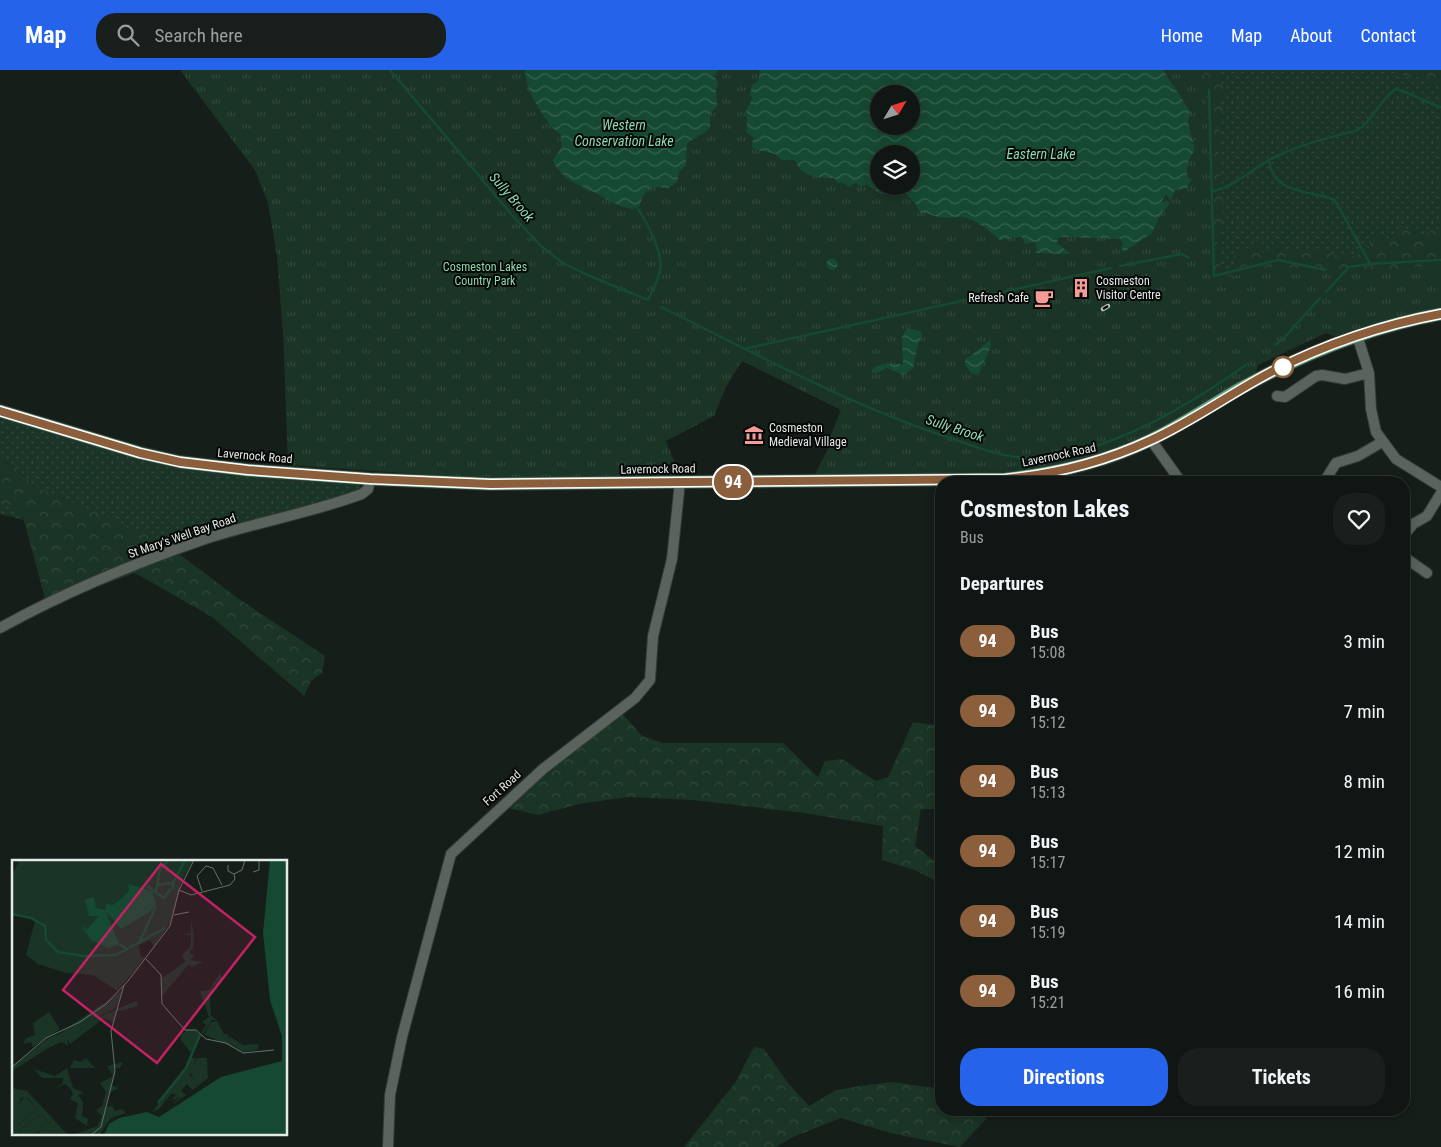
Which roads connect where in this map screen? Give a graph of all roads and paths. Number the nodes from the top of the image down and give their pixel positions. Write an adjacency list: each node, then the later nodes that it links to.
1 (1441, 314): 2 (main road, Lavernock Road)
2 (1357, 335): 3 (street); 6 (main road, Lavernock Road)
3 (1369, 373): 4 (street); 7 (street)
4 (1277, 396)
5 (0, 411): 11 (main road, Lavernock Road)
6 (1151, 440): 8 (main road, Lavernock Road); 9 (street)
7 (1382, 442): 10 (street); 14 (street)
8 (1030, 476)
9 (1177, 476)
10 (1328, 476)
11 (370, 479): 13 (main road, Lavernock Road); 19 (street, St Mary's Well Bay Road)
12 (935, 480): 13 (main road, Lavernock Road)
13 (680, 482): 20 (street, Fort Road)
14 (1441, 488)
15 (1441, 493): 16 (street)
16 (1410, 528)
17 (1410, 561): 18 (street)
18 (1426, 573)
19 (0, 628)
20 (388, 1147)

